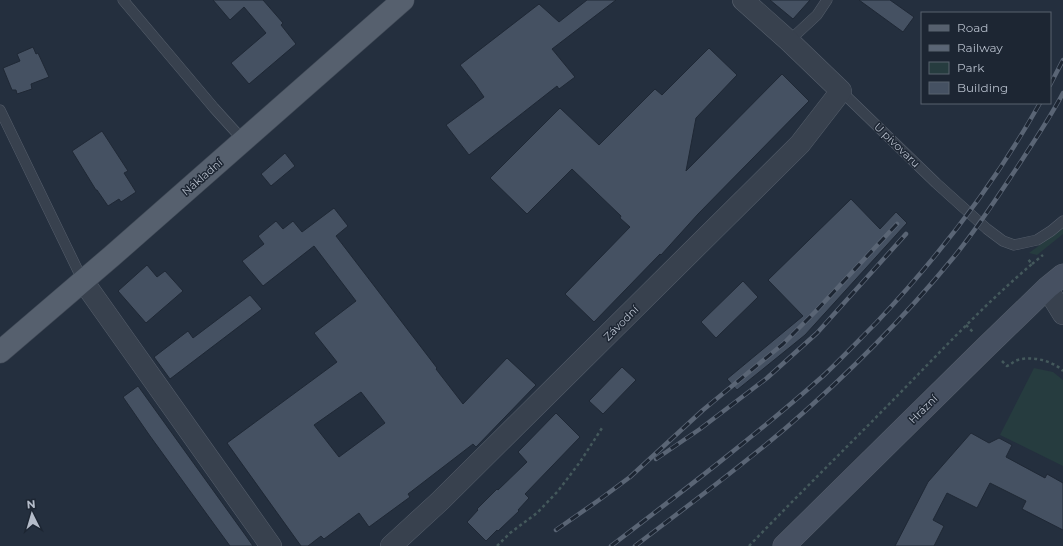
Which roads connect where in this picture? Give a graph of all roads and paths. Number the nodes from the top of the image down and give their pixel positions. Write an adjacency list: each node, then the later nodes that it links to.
1 (123, 0): 8 (lane)
2 (403, 0): 8 (main road, Nákladní)
3 (743, 0): 5 (street, U pivovaru)
4 (828, 0): 5 (lane)
5 (789, 41): 6 (street, U pivovaru)
6 (841, 91): 10 (lane, U pivovaru); 19 (street, Závodní)
7 (0, 110): 11 (lane)
8 (243, 140): 11 (main road, Nákladní)
9 (1063, 220): 10 (lane)
10 (1017, 245): 21 (path)
11 (83, 281): 15 (main road, Nákladní); 18 (street)
12 (1055, 281): 13 (street); 14 (main road, Hrázní)
13 (1063, 314)
14 (987, 346): 16 (path); 22 (main road, Hrázní)
15 (0, 352)
16 (1063, 371)
17 (602, 428): 20 (path)
18 (271, 546)
19 (391, 546)
20 (497, 546)
21 (749, 546)
22 (784, 546)

